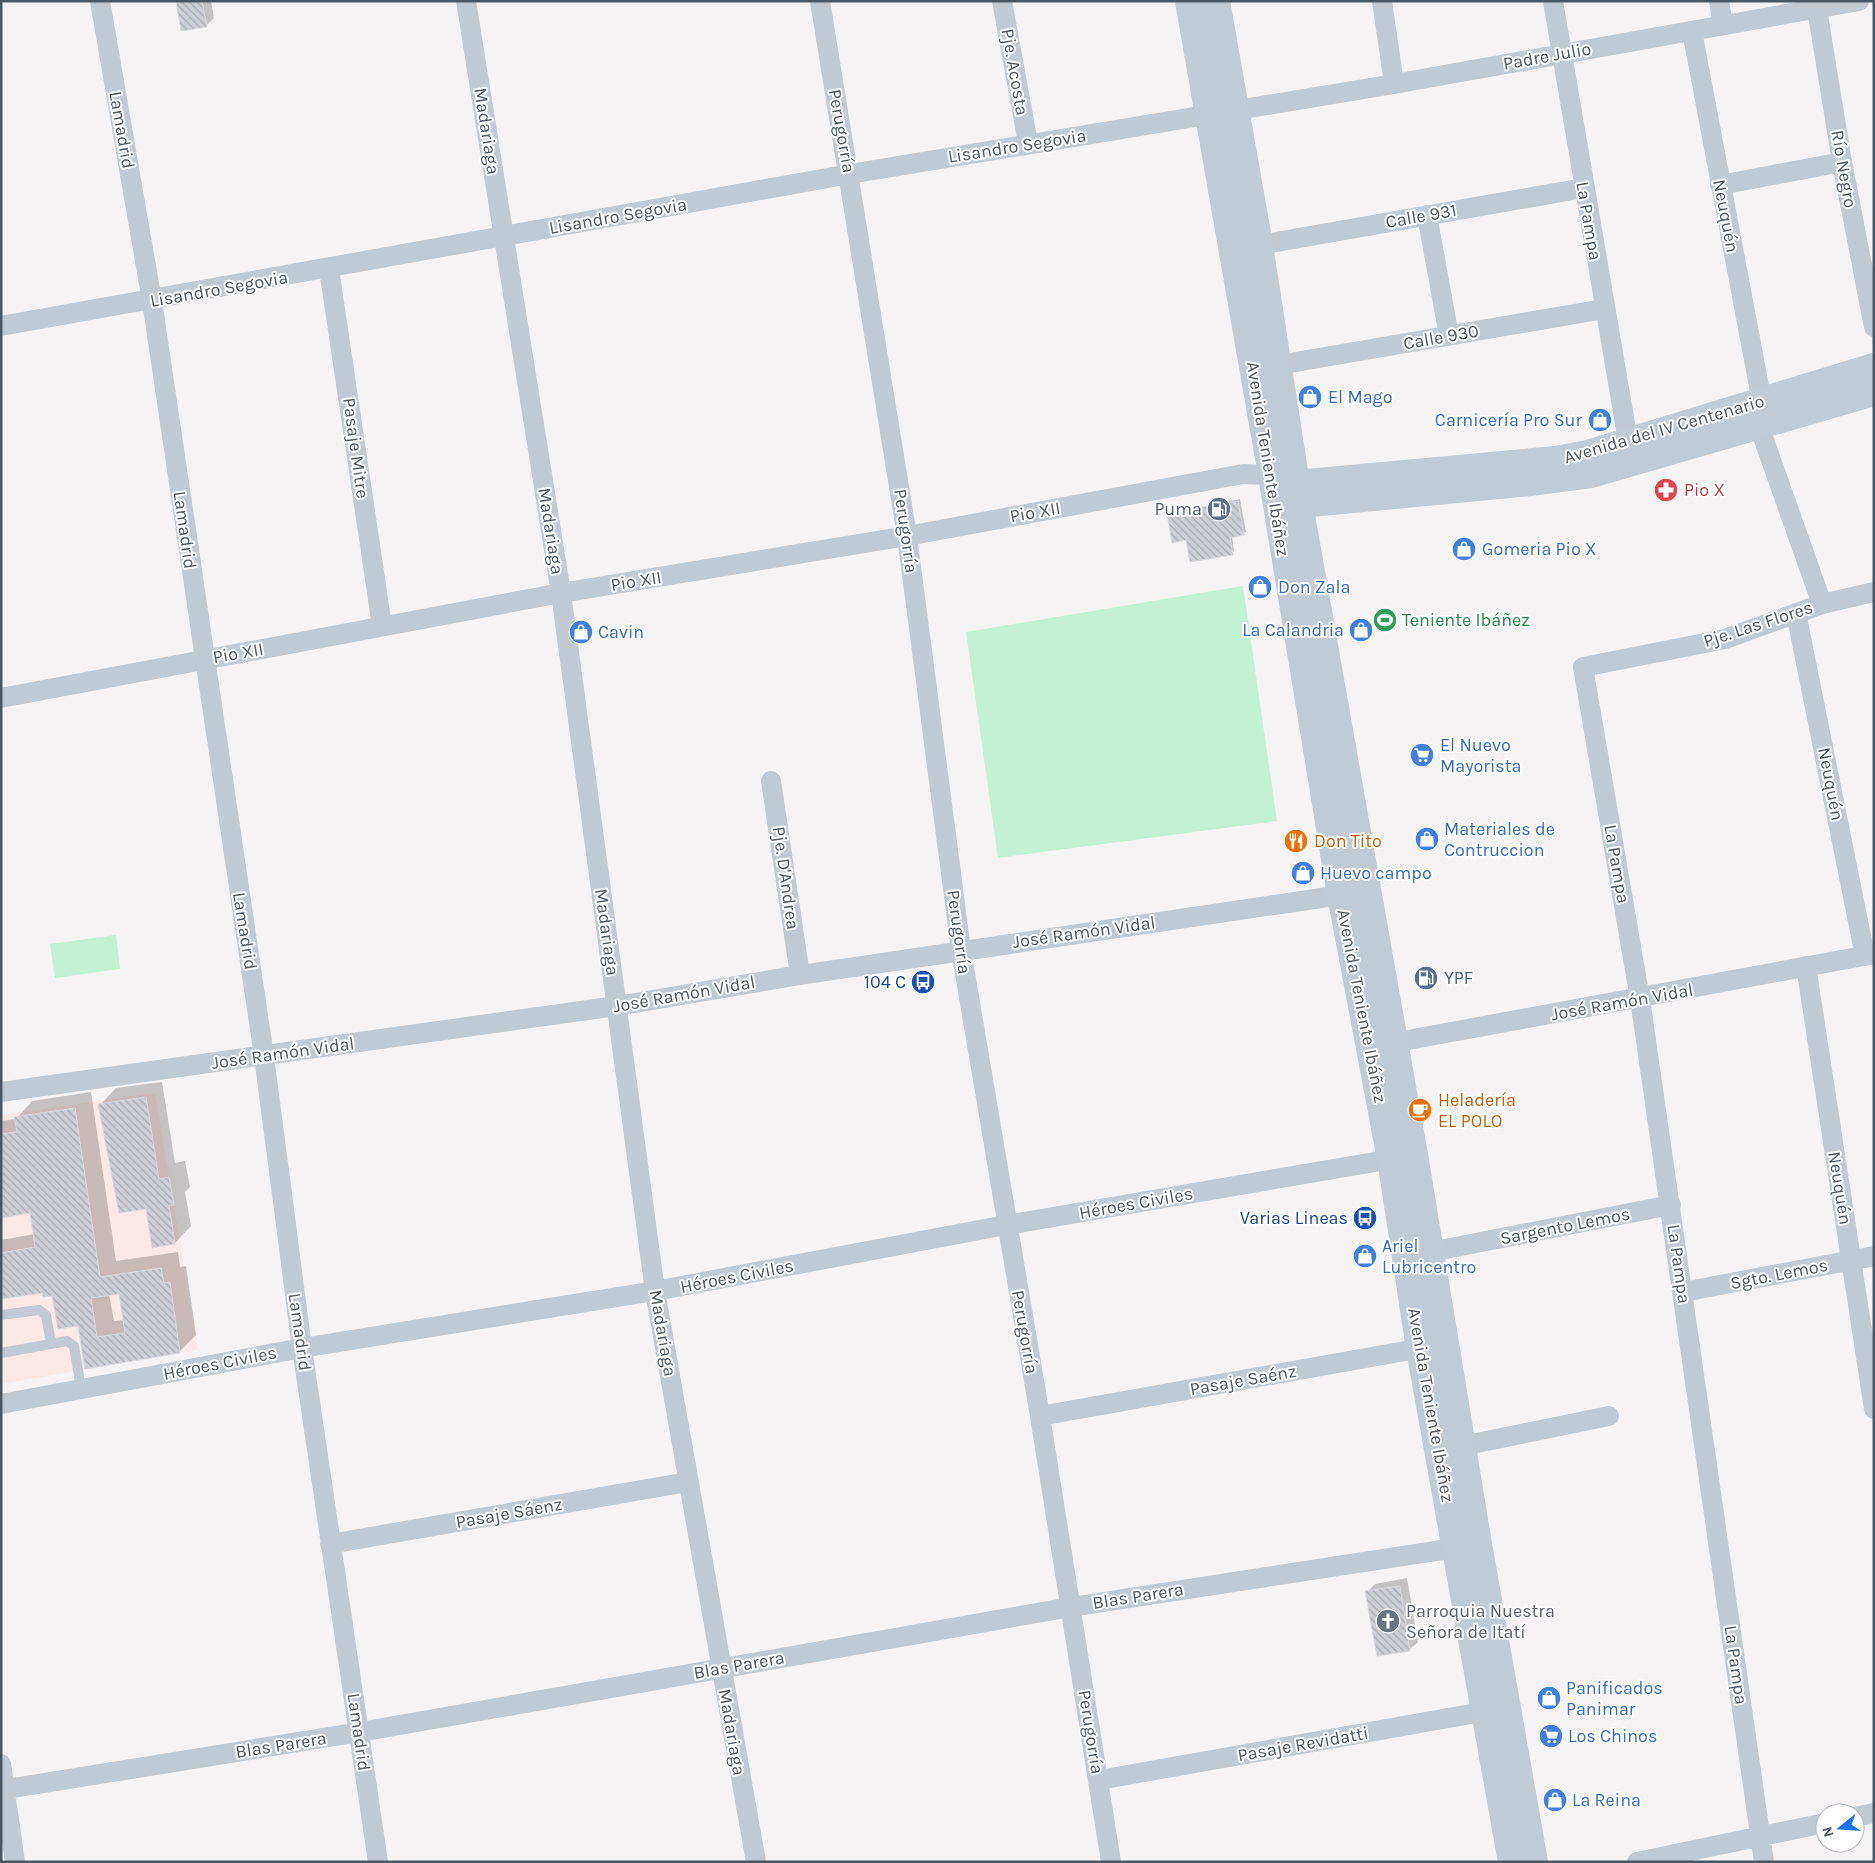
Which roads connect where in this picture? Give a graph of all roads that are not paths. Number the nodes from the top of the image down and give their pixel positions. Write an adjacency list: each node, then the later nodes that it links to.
1 (100, 1): 27 (street, Lamadrid)
2 (466, 1): 24 (street, Madariaga)
3 (820, 1): 20 (street, Perugorría)
4 (1002, 1): 18 (street, Pje. Acosta)
5 (1189, 1): 17 (main road, Avenida Teniente Ibáñez)
6 (1216, 1): 16 (main road, Avenida Teniente Ibáñez)
7 (1382, 1): 15 (street)
8 (1553, 1): 14 (street, La Pampa)
9 (1719, 1): 12 (street)
10 (1859, 1): 11 (street, Padre Julio)
11 (1817, 9): 12 (street, Padre Julio); 19 (street, Río Negro)
12 (1722, 25): 13 (street, Padre Julio)
13 (1692, 31): 14 (street, Padre Julio); 21 (street, Neuquén)
14 (1562, 53): 15 (street, Padre Julio); 22 (street, La Pampa)
15 (1394, 84): 16 (street, Padre Julio)
16 (1235, 111): 17 (street, Lisandro Segovia); 25 (main road, Avenida Teniente Ibáñez)
17 (1209, 115): 18 (street, Lisandro Segovia); 37 (main road, Avenida Teniente Ibáñez)
18 (1028, 143): 20 (street, Lisandro Segovia)
19 (1842, 162): 21 (street); 30 (street, Río Negro)
20 (850, 174): 24 (street, Lisandro Segovia); 38 (street, Perugorría)
21 (1720, 185): 35 (street, Neuquén)
22 (1584, 188): 23 (street, Calle 931); 28 (street, La Pampa)
23 (1427, 215): 25 (street, Calle 931); 31 (street)
24 (504, 237): 26 (street, Lisandro Segovia); 40 (street, Madariaga)
25 (1259, 245): 32 (main road, Avenida Teniente Ibáñez)
26 (329, 269): 27 (street, Lisandro Segovia); 43 (street, Pasaje Mitre)
27 (152, 301): 29 (street, Lisandro Segovia); 44 (street, Lamadrid)
28 (1604, 309): 31 (street, Calle 930); 36 (street, La Pampa)
29 (1, 326)
30 (1874, 327)
31 (1449, 336): 32 (street, Calle 930)
32 (1278, 365): 37 (main road, Avenida Teniente Ibáñez)
33 (1874, 367): 35 (main road, Avenida del IV Centenario)
34 (1874, 392): 35 (main road, Avenida del IV Centenario)
35 (1760, 414): 36 (main road, Avenida del IV Centenario); 37 (main road, Avenida del IV Centenario); 41 (street, Neuquén)
36 (1628, 441): 37 (main road, Avenida del IV Centenario)
37 (1286, 493): 38 (street, Pio XII); 48 (main road, Avenida Teniente Ibáñez)
38 (907, 536): 40 (street, Pio XII); 49 (street, Perugorría)
39 (1874, 592): 41 (street, Pje. Las Flores)
40 (561, 593): 43 (street, Pio XII); 54 (street, Madariaga)
41 (1822, 604): 42 (street, Pje. Las Flores)
42 (1796, 613): 45 (street, Pje. Las Flores); 50 (street, Neuquén)
43 (382, 626): 44 (street, Pio XII)
44 (204, 659): 46 (street, Pio XII); 56 (street, Lamadrid)
45 (1583, 667): 53 (street, La Pampa)
46 (1, 698)
47 (771, 781): 52 (street, Pje. D'Andrea)
48 (1353, 893): 49 (street, José Ramón Vidal); 55 (main road, Avenida Teniente Ibáñez)
49 (961, 950): 52 (street, José Ramón Vidal); 60 (street, Perugorría)
50 (1870, 955): 51 (street, José Ramón Vidal)
51 (1806, 966): 53 (street, José Ramón Vidal); 63 (street, Neuquén)
52 (800, 975): 54 (street, José Ramón Vidal)
53 (1640, 999): 55 (street, José Ramón Vidal); 59 (street, La Pampa)
54 (617, 1006): 56 (street, José Ramón Vidal); 64 (street, Madariaga)
55 (1381, 1045): 58 (main road, Avenida Teniente Ibáñez)
56 (264, 1056): 57 (street, José Ramón Vidal); 69 (street, Lamadrid)
57 (1, 1092)
58 (1403, 1157): 60 (street, Héroes Civiles); 61 (main road, Avenida Teniente Ibáñez); 68 (main road, Avenida Teniente Ibáñez)
59 (1671, 1205): 61 (street, Sargento Lemos); 65 (street, La Pampa)
60 (1006, 1226): 64 (street, Héroes Civiles); 74 (street, Perugorría)
61 (1430, 1252): 68 (main road, Avenida Teniente Ibáñez)
62 (1874, 1256): 63 (street, Sgto. Lemos)
63 (1851, 1261): 65 (street, Sgto. Lemos); 73 (street, Neuquén)
64 (655, 1291): 69 (street, Héroes Civiles); 77 (street, Madariaga)
65 (1684, 1292): 88 (street, La Pampa)
66 (1, 1315): 67 (lane)
67 (51, 1343): 70 (lane); 71 (lane)
68 (1432, 1346): 74 (street, Pasaje Saénz); 76 (main road, Avenida Teniente Ibáñez); 79 (main road, Avenida Teniente Ibáñez)
69 (302, 1348): 71 (street, Héroes Civiles); 78 (street, Lamadrid)
70 (1, 1353)
71 (81, 1389): 72 (street, Héroes Civiles)
72 (1, 1404)
73 (1874, 1409)
74 (1040, 1416): 80 (street, Perugorría)
75 (1609, 1416): 76 (street)
76 (1462, 1446): 79 (main road, Avenida Teniente Ibáñez)
77 (688, 1482): 78 (street, Pasaje Sáenz); 81 (street, Madariaga)
78 (330, 1544): 83 (street, Lamadrid)
79 (1467, 1546): 80 (street, Blas Parera); 82 (main road, Avenida Teniente Ibáñez)
80 (1071, 1606): 81 (street, Blas Parera); 85 (street, Perugorría)
81 (721, 1668): 83 (street, Blas Parera); 91 (street, Madariaga)
82 (1497, 1710): 85 (street, Pasaje Revidatti); 93 (main road, Avenida Teniente Ibáñez); 94 (main road, Avenida Teniente Ibáñez)
83 (360, 1732): 86 (street, Blas Parera); 90 (street, Lamadrid)
84 (1, 1764): 86 (street)
85 (1099, 1780): 92 (street, Perugorría)
86 (3, 1790): 89 (street)
87 (1815, 1825): 88 (street)
88 (1760, 1838): 95 (street); 96 (street, La Pampa)
89 (15, 1862)
90 (378, 1862)
91 (756, 1862)
92 (1111, 1862)
93 (1512, 1862)
94 (1534, 1862)
95 (1637, 1862)
96 (1764, 1862)

